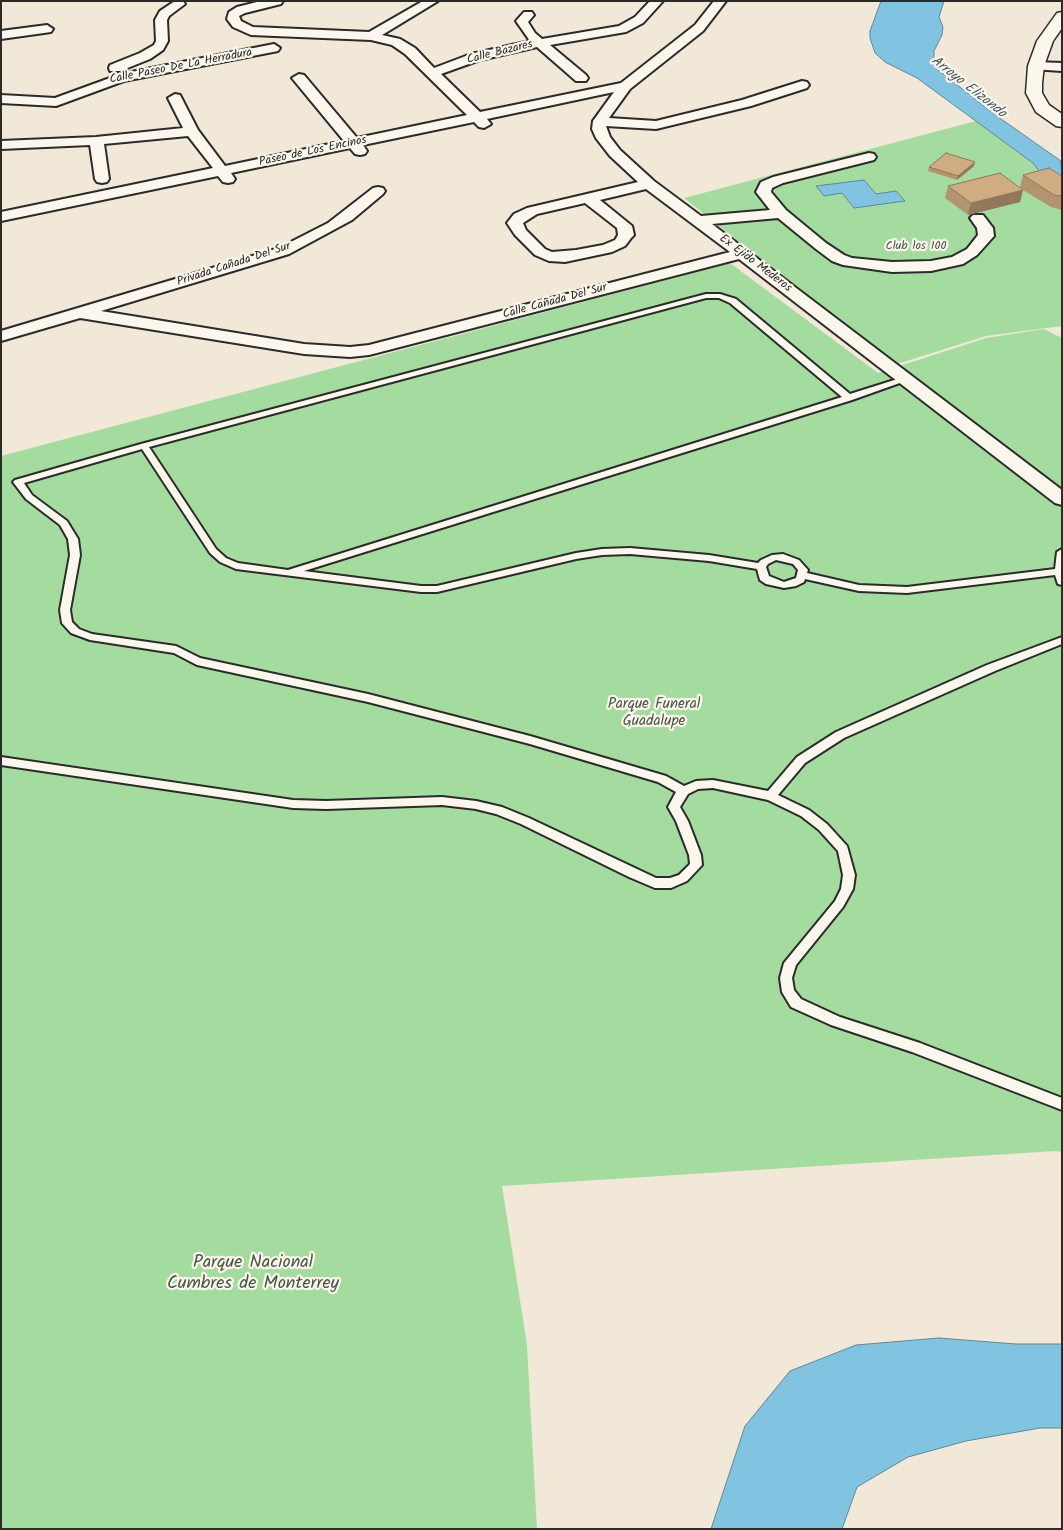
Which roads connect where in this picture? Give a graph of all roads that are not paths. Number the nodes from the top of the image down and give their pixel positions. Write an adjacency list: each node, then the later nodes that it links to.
1 (278, 1): 10 (street)
2 (432, 1): 10 (street)
3 (657, 1): 11 (street, Calle Bazares)
4 (720, 1): 19 (street)
5 (179, 4): 23 (street)
6 (528, 15): 11 (street)
7 (1062, 16): 13 (street)
8 (47, 29): 9 (street)
9 (1, 35)
10 (372, 36): 15 (street)
11 (540, 43): 15 (street, Calle Bazares); 17 (street)
12 (274, 48): 23 (street, Calle Paseo De La Herradura)
13 (1036, 66): 14 (street); 26 (street)
14 (1062, 67)
15 (432, 73): 24 (street)
16 (299, 78): 30 (street)
17 (581, 78)
18 (802, 85): 25 (street)
19 (625, 86): 21 (street); 24 (street, Paseo de Los Encinos)
20 (175, 98): 27 (street)
21 (615, 98): 24 (street, Paseo de Los Encinos); 25 (street)
22 (1, 99): 23 (street, Calle Paseo De La Herradura)
23 (33, 101)
24 (480, 121): 30 (street, Paseo de Los Encinos)
25 (600, 121): 34 (street, Ex Ejido Mederos)
26 (1062, 122)
27 (192, 131): 28 (street); 32 (street)
28 (96, 141): 29 (street); 33 (street)
29 (1, 145)
30 (356, 147): 32 (street, Paseo de Los Encinos)
31 (870, 157): 37 (street)
32 (225, 175): 38 (street, Paseo de Los Encinos); 41 (street, Paseo de Los Encinos)
33 (102, 179)
34 (649, 184): 36 (street); 40 (street, Ex Ejido Mederos)
35 (378, 191): 43 (street, Privada Cañada Del Sur)
36 (588, 198): 36 (street)
37 (781, 213): 39 (street); 40 (street)
38 (1, 217)
39 (978, 218)
40 (696, 221): 42 (street, Ex Ejido Mederos)
41 (1, 227)
42 (742, 254): 43 (street, Calle Cañada Del Sur); 45 (street, Ex Ejido Mederos)
43 (76, 312): 44 (street)
44 (1, 336)
45 (907, 378): 46 (lane); 48 (street, Ex Ejido Mederos)
46 (850, 398): 47 (lane); 51 (lane)
47 (144, 446): 51 (lane); 56 (lane)
48 (1062, 499)
49 (1062, 552): 53 (lane)
50 (761, 567): 51 (lane); 52 (lane); 52 (lane)
51 (288, 573)
52 (803, 575): 53 (lane)
53 (1061, 575)
54 (1062, 640): 57 (lane)
55 (1, 762): 56 (lane)
56 (684, 791): 57 (lane)
57 (771, 796): 58 (lane)
58 (1062, 1104)

